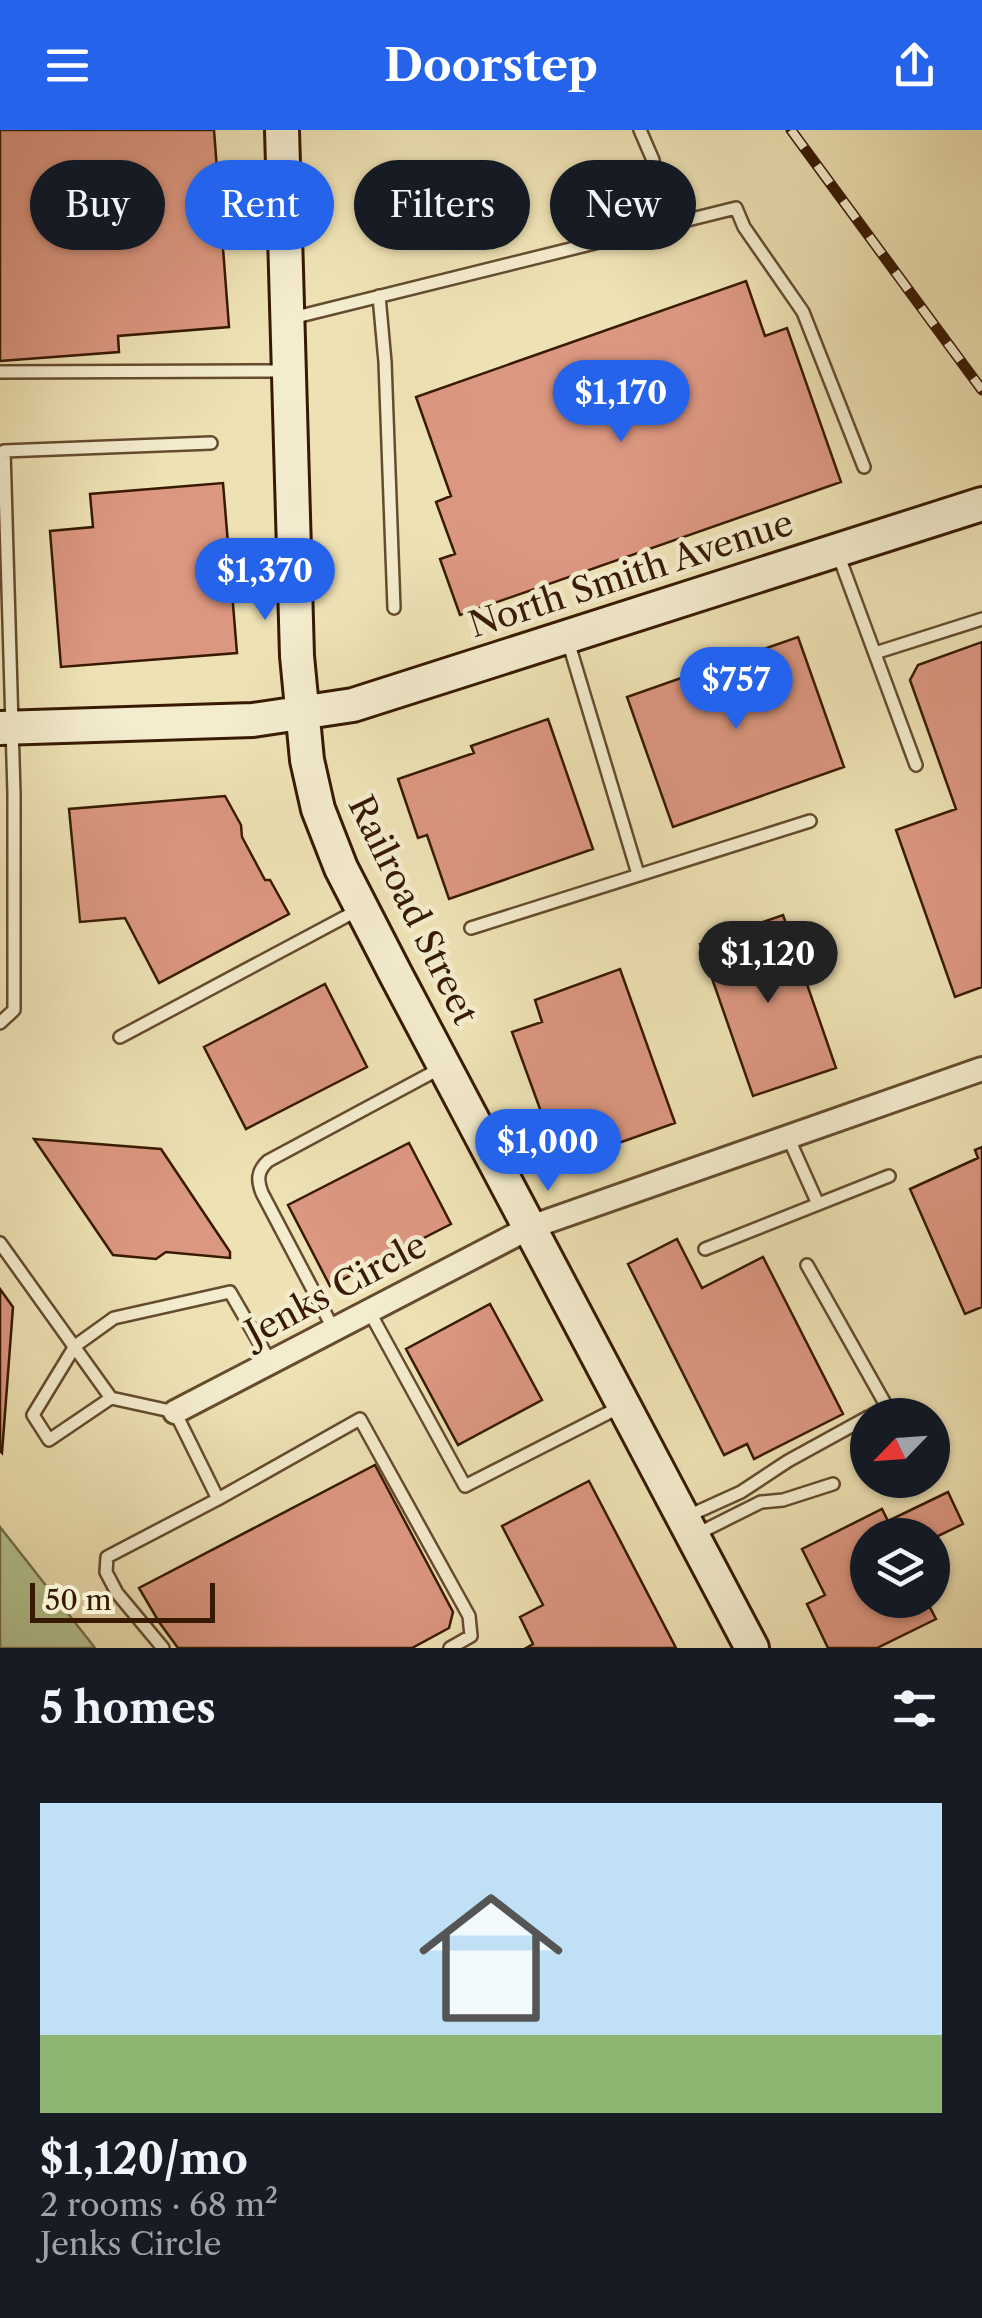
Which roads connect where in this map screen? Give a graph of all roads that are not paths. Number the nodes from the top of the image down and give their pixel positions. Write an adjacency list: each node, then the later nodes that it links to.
1 (282, 130): 5 (main road, Railroad Street)
2 (640, 130): 3 (lane)
3 (653, 160)
4 (379, 296): 5 (lane); 10 (lane); 13 (lane)
5 (288, 319): 6 (main road, Railroad Street)
6 (289, 371): 7 (lane); 17 (main road, Railroad Street)
7 (0, 372)
8 (210, 444): 9 (lane)
9 (2, 451): 18 (lane)
10 (864, 467)
11 (982, 504): 12 (main road, North Smith Avenue)
12 (837, 550): 15 (main road, North Smith Avenue); 16 (lane)
13 (394, 608)
14 (982, 618): 16 (lane)
15 (566, 637): 17 (main road, North Smith Avenue); 21 (lane)
16 (875, 653): 19 (lane)
17 (303, 712): 18 (main road, North Smith Avenue); 22 (main road, Railroad Street)
18 (6, 728): 24 (lane)
19 (916, 766)
20 (810, 820): 21 (lane)
21 (638, 874): 23 (lane)
22 (362, 908): 25 (lane); 26 (main road, Railroad Street)
23 (471, 928)
24 (0, 1022)
25 (120, 1038)
26 (445, 1066): 31 (main road, Railroad Street); 36 (lane)
27 (982, 1069): 28 (street, Jenks Circle)
28 (788, 1137): 30 (lane); 31 (street, Jenks Circle)
29 (889, 1176): 30 (lane)
30 (818, 1204): 33 (lane)
31 (530, 1227): 35 (street, Jenks Circle); 41 (main road, Railroad Street)
32 (0, 1243): 37 (lane)
33 (705, 1249)
34 (807, 1265): 40 (lane)
35 (369, 1311): 36 (street, Jenks Circle); 41 (lane)
36 (334, 1330): 38 (street, Jenks Circle)
37 (75, 1346): 38 (lane); 39 (lane); 39 (lane)
38 (271, 1362): 42 (street, Jenks Circle)
39 (111, 1398): 42 (lane)
40 (882, 1398)
41 (624, 1405): 46 (main road, Railroad Street)
42 (175, 1412): 45 (lane)
43 (850, 1427): 46 (lane)
44 (834, 1484): 46 (lane)
45 (218, 1498): 47 (lane); 48 (lane)
46 (688, 1527): 49 (main road, Railroad Street)
47 (163, 1648)
48 (450, 1648)
49 (752, 1648)

